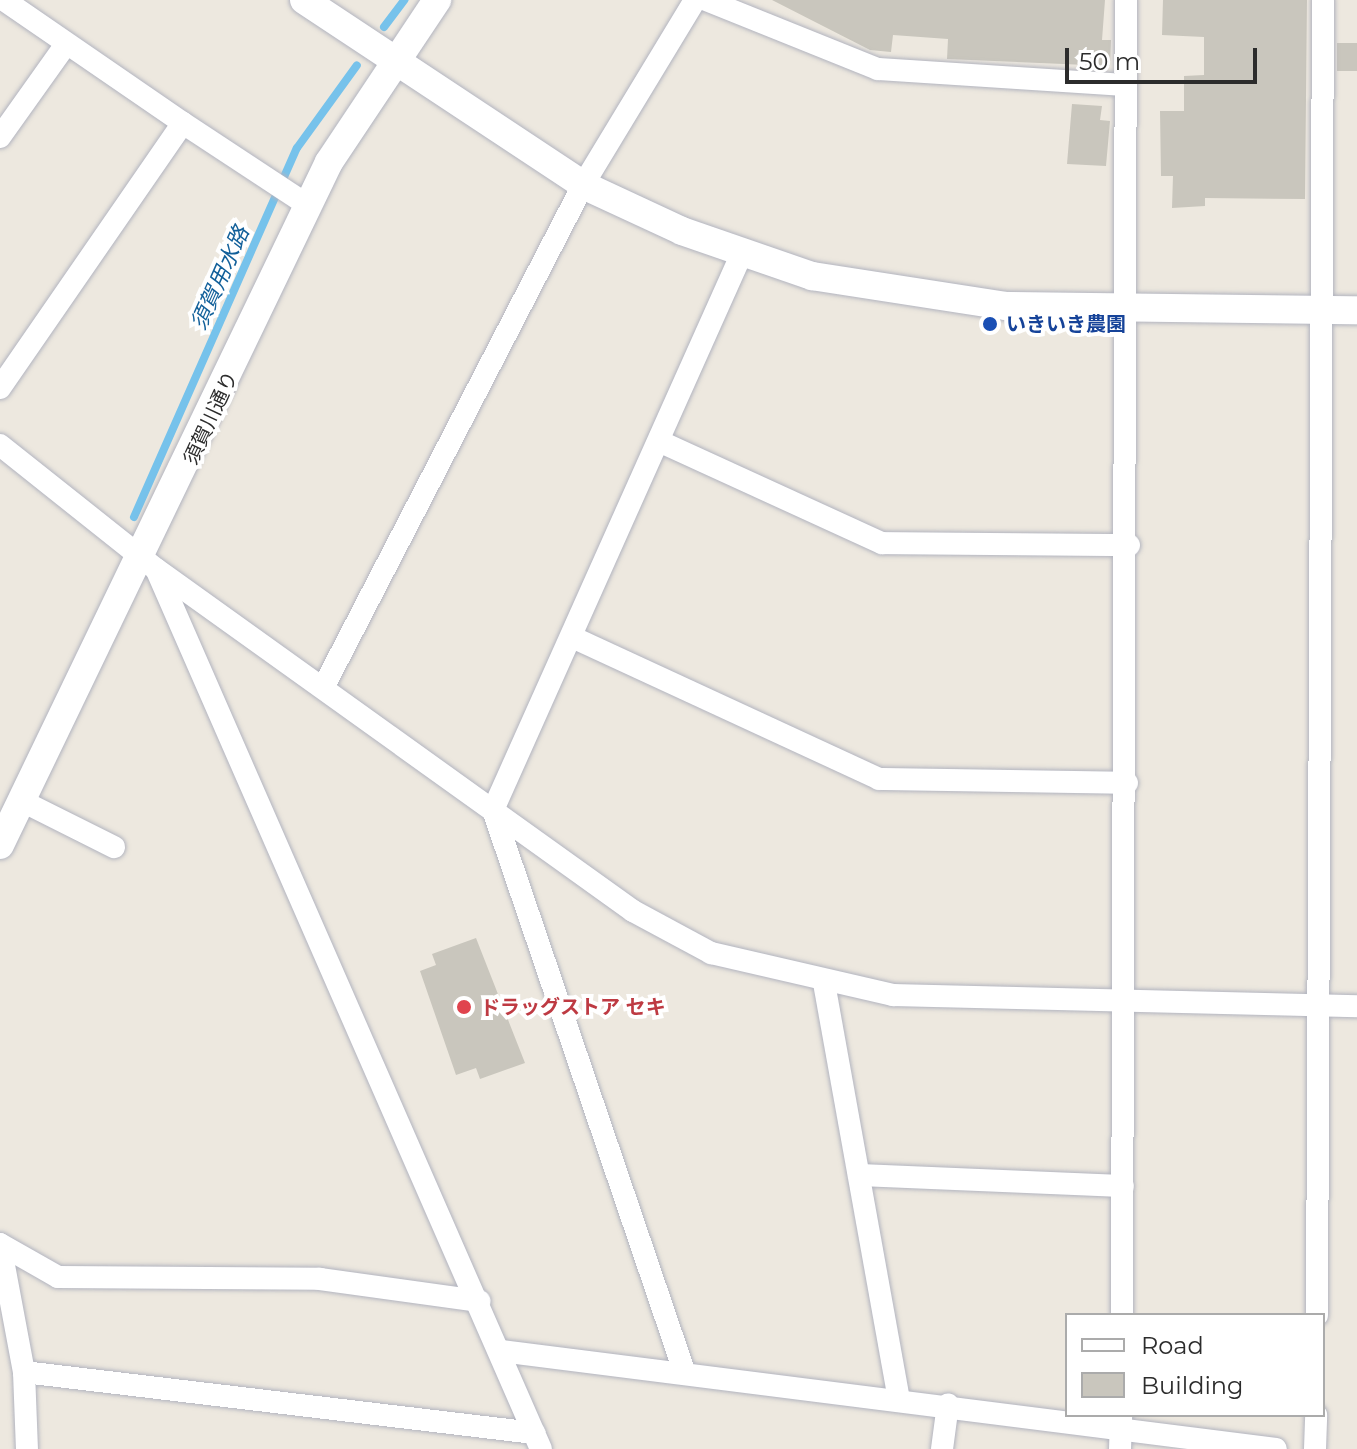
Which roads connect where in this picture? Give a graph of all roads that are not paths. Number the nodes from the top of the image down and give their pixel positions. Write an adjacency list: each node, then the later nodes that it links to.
1 (4, 0): 8 (street)
2 (304, 0): 9 (street)
3 (437, 0): 9 (street, 須賀川通り)
4 (695, 0): 13 (street)
5 (706, 0): 10 (street)
6 (1126, 0): 10 (street)
7 (1323, 0): 16 (street)
8 (66, 44): 11 (street); 12 (street)
9 (394, 62): 13 (street); 14 (street, 須賀川通り)
10 (1125, 85): 18 (street)
11 (183, 123): 14 (street); 19 (street)
12 (0, 137)
13 (583, 185): 15 (street); 25 (street)
14 (309, 206): 23 (street, 須賀川通り)
15 (741, 255): 18 (street); 20 (street)
16 (1322, 310): 17 (street); 18 (street); 33 (street)
17 (1357, 310)
18 (1125, 311): 22 (street)
19 (0, 388)
20 (661, 442): 22 (street); 24 (street)
21 (0, 445): 23 (street)
22 (1129, 545): 26 (street)
23 (150, 563): 25 (street); 27 (street, 須賀川通り); 38 (street)
24 (572, 637): 26 (street); 28 (street)
25 (324, 686): 28 (street)
26 (1127, 783): 32 (street)
27 (22, 801): 29 (street, 須賀川通り); 30 (street)
28 (493, 810): 31 (street); 42 (street)
29 (0, 845)
30 (114, 847)
31 (824, 983): 32 (street); 35 (street)
32 (1125, 1004): 33 (street); 36 (street)
33 (1320, 1006): 34 (street); 40 (street)
34 (1357, 1006)
35 (859, 1175): 36 (street); 44 (street)
36 (1123, 1186): 39 (street)
37 (0, 1244): 38 (street); 43 (street)
38 (479, 1301): 41 (street)
39 (1122, 1313)
40 (1317, 1313)
41 (501, 1351): 42 (street); 48 (street)
42 (684, 1371): 44 (street)
43 (24, 1372): 48 (street); 49 (street)
44 (899, 1398): 45 (street)
45 (948, 1404): 47 (street); 50 (street)
46 (1316, 1417): 52 (street)
47 (1120, 1430): 51 (street)
48 (538, 1441)
49 (27, 1449)
50 (942, 1449)
51 (1276, 1449)
52 (1315, 1449)

